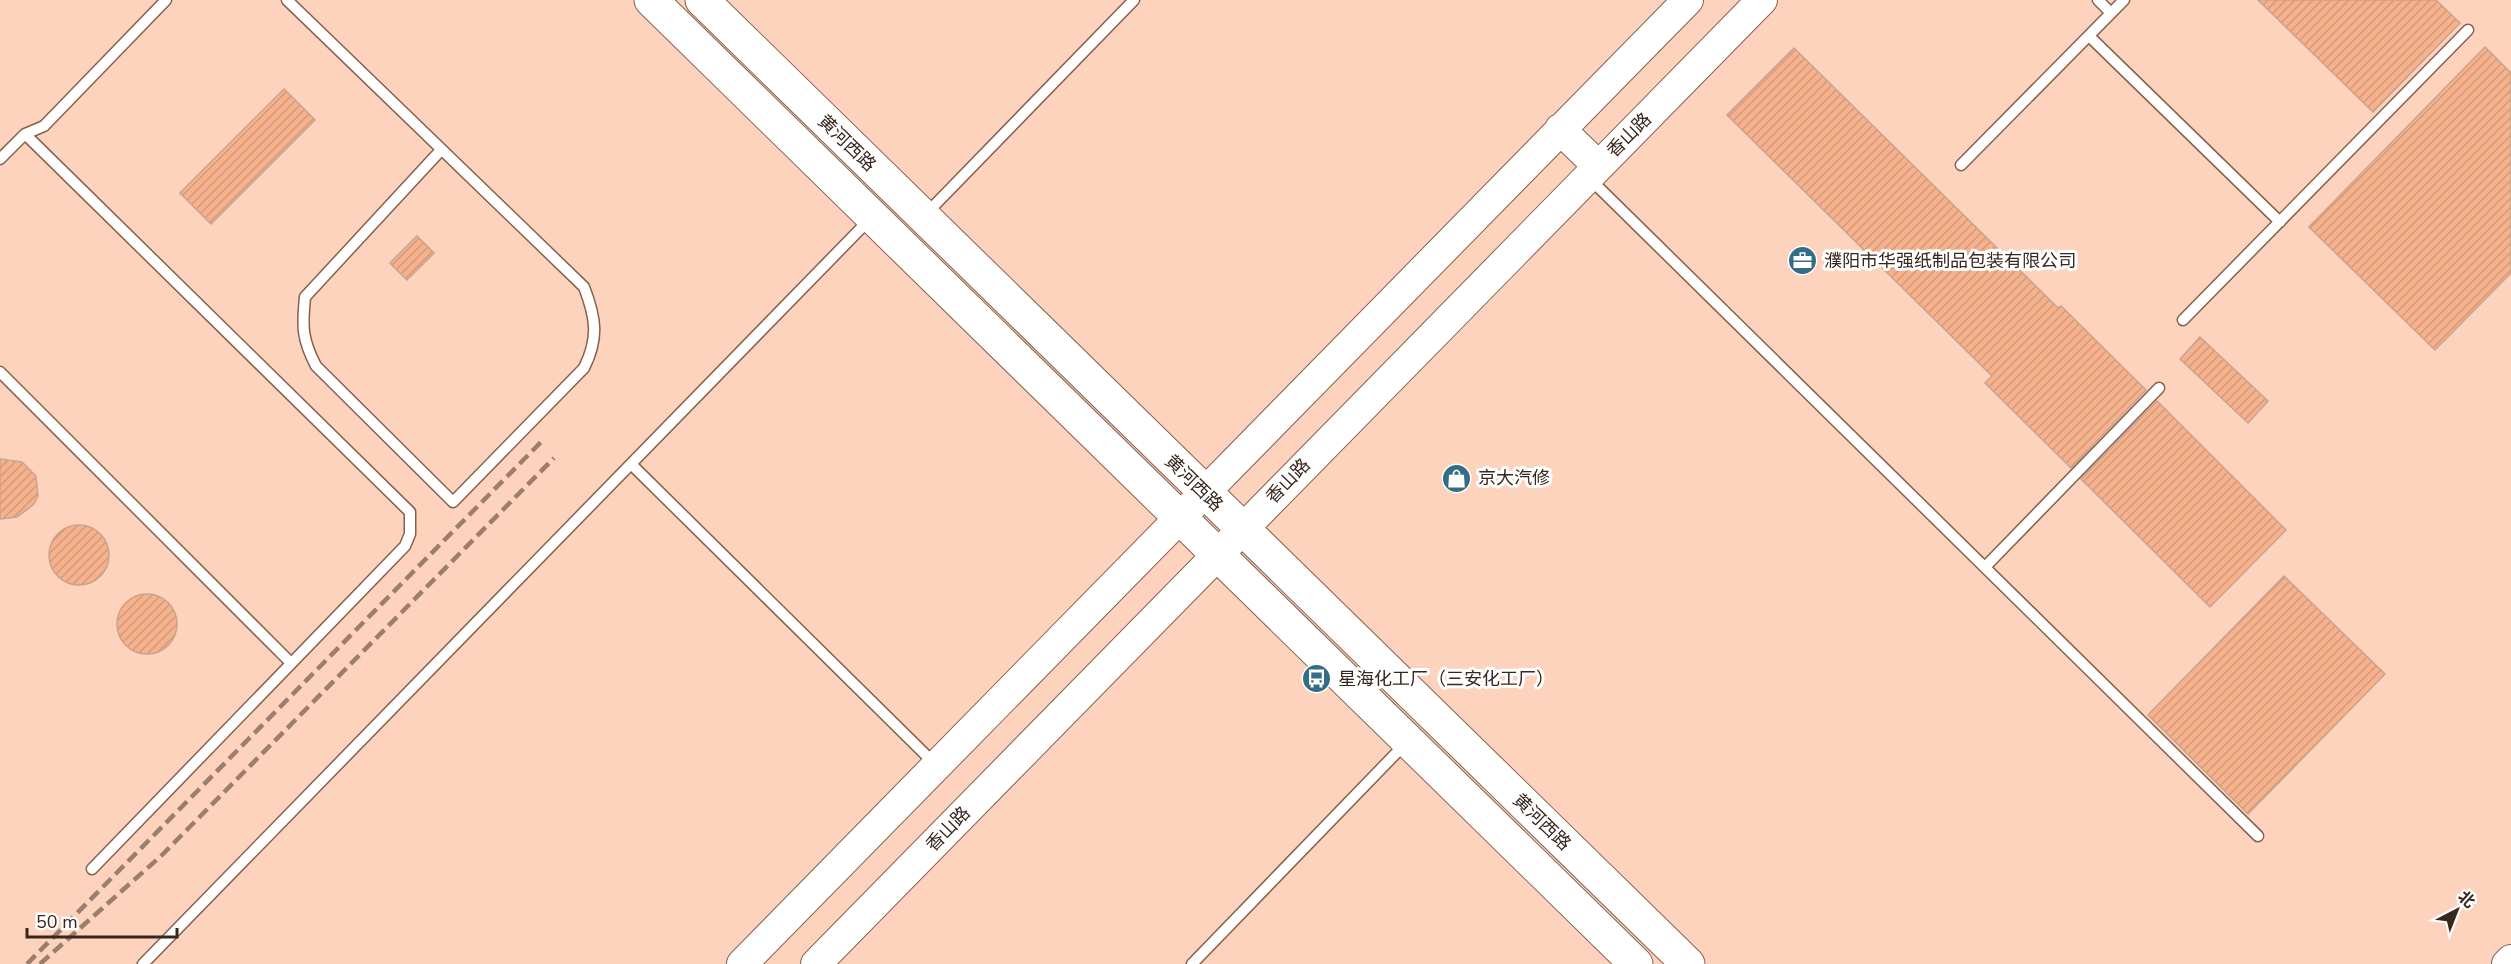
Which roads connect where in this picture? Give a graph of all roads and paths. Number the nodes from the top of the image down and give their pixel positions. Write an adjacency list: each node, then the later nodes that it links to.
1 (166, 0): 14 (lane)
2 (287, 0): 15 (lane)
3 (651, 0): 19 (main road, 黄河西路)
4 (702, 0): 20 (main road, 黄河西路)
5 (1134, 0): 20 (lane)
6 (1688, 0): 13 (street)
7 (1762, 0): 18 (street, 香山路)
8 (2098, 0): 10 (lane)
9 (2124, 0): 10 (lane)
10 (2111, 13): 12 (lane)
11 (2468, 30): 21 (lane)
12 (2089, 36): 17 (lane); 21 (lane)
13 (1560, 129): 18 (street); 26 (street)
14 (25, 134): 16 (lane); 31 (lane)
15 (441, 150): 15 (lane)
16 (0, 159)
17 (1961, 165)
18 (1593, 172): 28 (street, 香山路); 30 (lane)
19 (872, 217): 25 (lane); 27 (main road, 黄河西路)
20 (923, 217): 26 (main road, 黄河西路)
21 (2280, 222): 22 (lane)
22 (2184, 320)
23 (0, 372): 31 (lane)
24 (2159, 388): 30 (lane)
25 (632, 464): 33 (lane); 37 (lane)
26 (1204, 492): 27 (street); 28 (main road, 黄河西路)
27 (1178, 518): 29 (main road, 黄河西路); 33 (street)
28 (1241, 529): 29 (street, 香山路); 42 (main road, 黄河西路)
29 (1216, 555): 32 (main road, 黄河西路); 39 (street, 香山路)
30 (1984, 567): 34 (lane)
31 (291, 663): 35 (lane)
32 (1407, 742): 40 (lane); 41 (main road, 黄河西路)
33 (936, 765): 38 (street)
34 (2258, 836)
35 (92, 869)
36 (2511, 960): 43 (street)
37 (143, 964)
38 (742, 964)
39 (816, 964)
40 (1192, 964)
41 (1636, 964)
42 (1688, 964)
43 (2507, 964)

